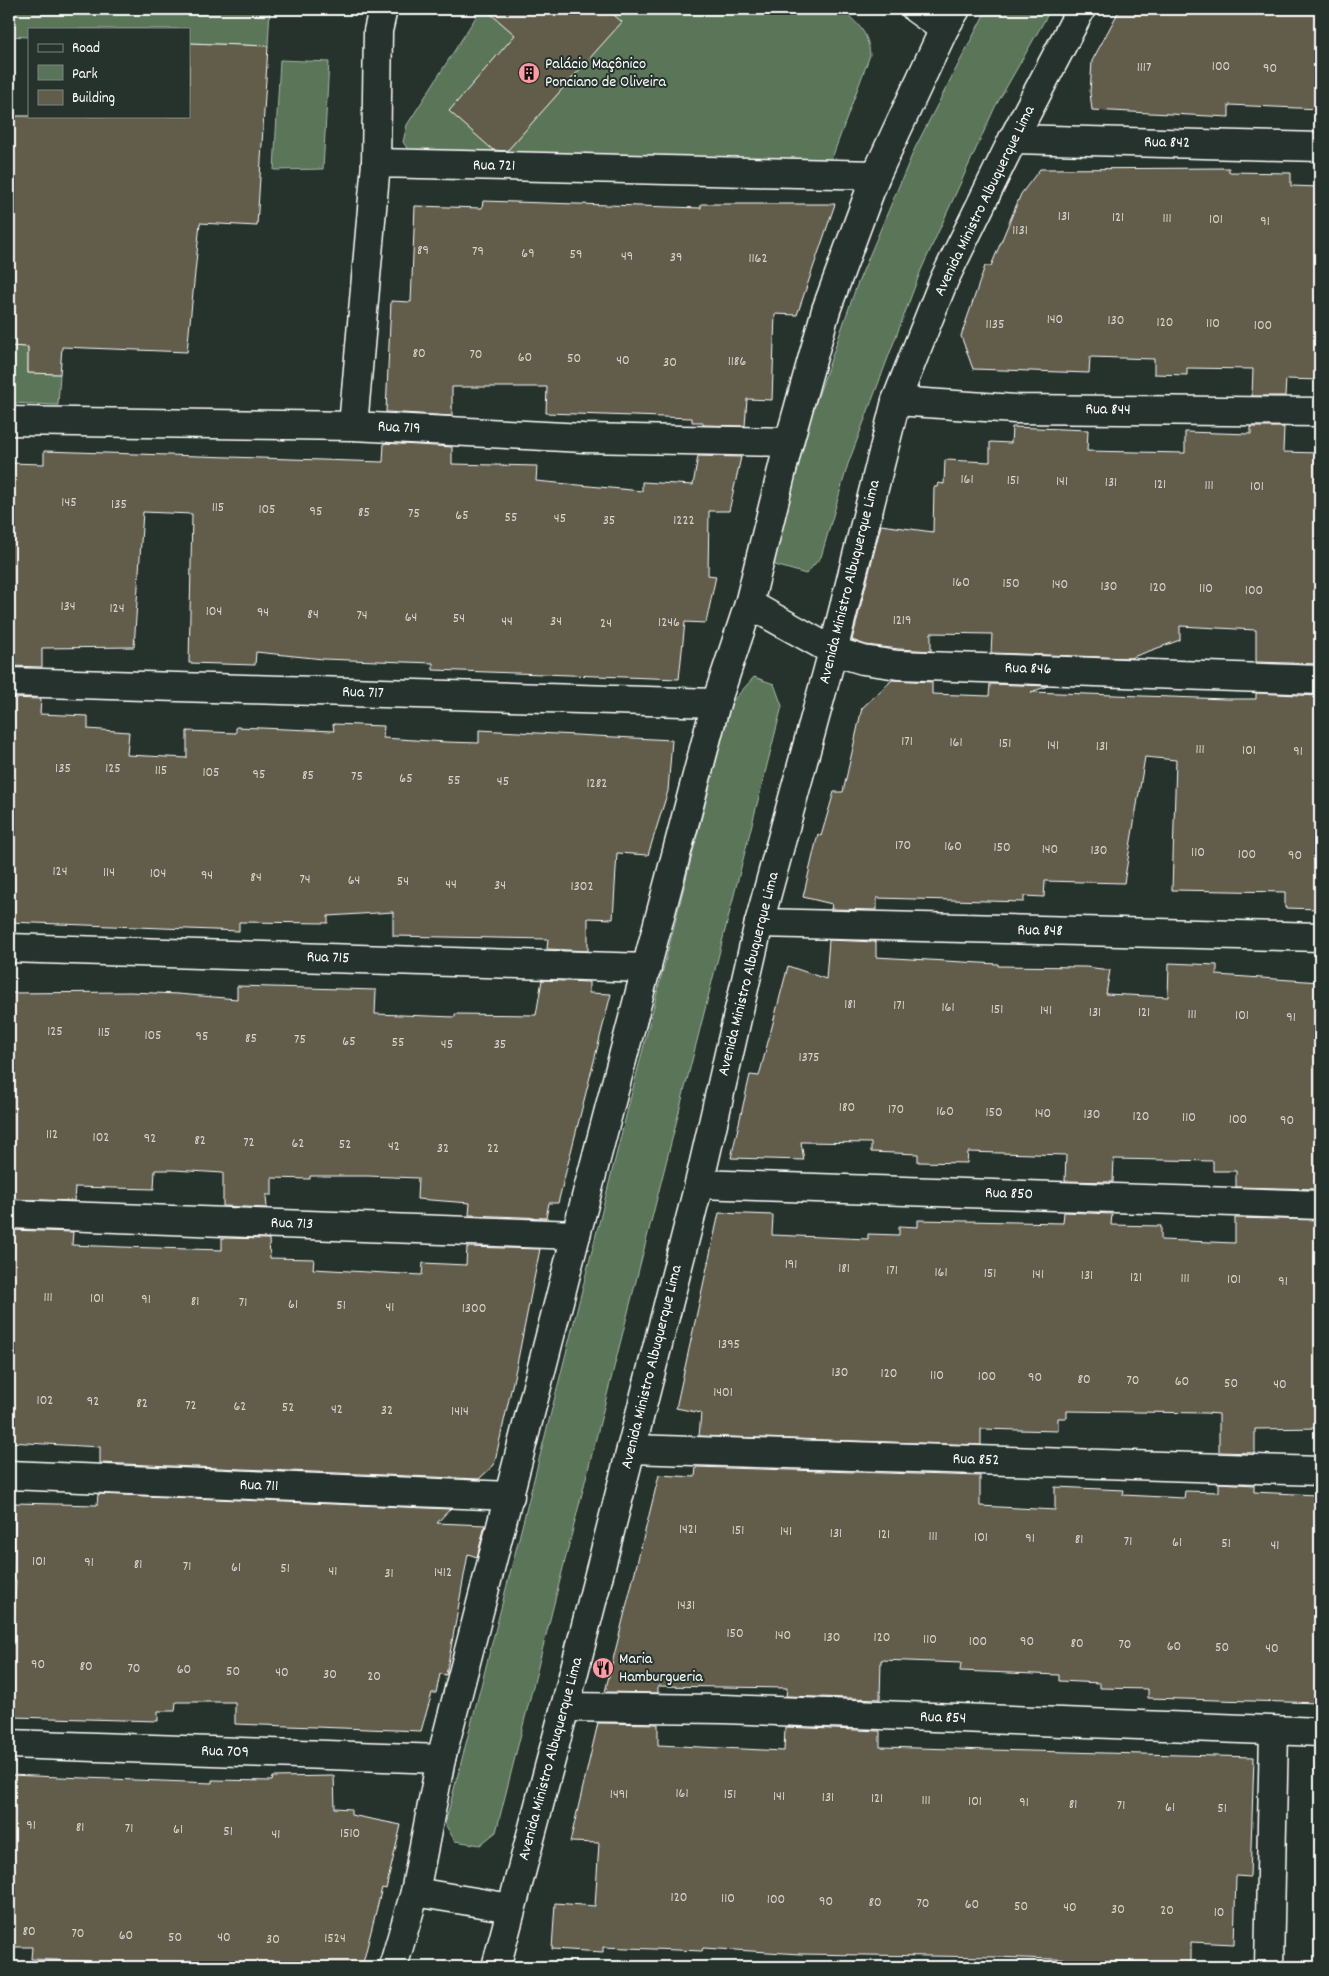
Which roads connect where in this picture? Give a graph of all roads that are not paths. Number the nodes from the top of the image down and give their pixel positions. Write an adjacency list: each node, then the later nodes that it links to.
1 (383, 9): 7 (street)
2 (916, 9): 4 (street)
3 (1081, 9): 5 (street, Avenida Ministro Albuquerque Lima)
4 (950, 19): 8 (street)
5 (1013, 140): 6 (street, Rua 842); 9 (street, Avenida Ministro Albuquerque Lima)
6 (1320, 147)
7 (376, 163): 8 (street, Rua 721); 12 (street)
8 (876, 175): 13 (street)
9 (896, 401): 10 (street, Rua 844); 15 (street, Avenida Ministro Albuquerque Lima)
10 (1320, 412)
11 (9, 421): 12 (street, Rua 719)
12 (353, 426): 13 (street, Rua 719)
13 (789, 442): 14 (street)
14 (749, 604): 15 (street, Rua 846); 18 (street)
15 (833, 651): 16 (street, Rua 846); 19 (street, Avenida Ministro Albuquerque Lima)
16 (1320, 680)
17 (9, 682): 18 (street, Rua 717)
18 (716, 703): 22 (street)
19 (759, 922): 20 (street, Rua 848); 23 (street, Avenida Ministro Albuquerque Lima)
20 (1320, 937)
21 (9, 948): 22 (street, Rua 715)
22 (646, 968): 26 (street)
23 (699, 1184): 24 (street, Rua 850); 27 (street, Avenida Ministro Albuquerque Lima)
24 (1320, 1205)
25 (9, 1214): 26 (street, Rua 713)
26 (576, 1235): 30 (street)
27 (631, 1449): 28 (street, Rua 852); 31 (street, Avenida Ministro Albuquerque Lima)
28 (1320, 1471)
29 (9, 1475): 30 (street, Rua 711)
30 (510, 1496): 35 (street)
31 (565, 1707): 32 (street, Rua 854); 37 (street, Avenida Ministro Albuquerque Lima)
32 (1274, 1731): 33 (street, Rua 854); 40 (street)
33 (1320, 1732)
34 (9, 1744): 35 (street, Rua 709)
35 (441, 1760): 36 (street)
36 (414, 1892): 37 (street); 38 (street)
37 (511, 1908): 39 (street, Avenida Ministro Albuquerque Lima)
38 (393, 1967)
39 (496, 1967)
40 (1269, 1967)

